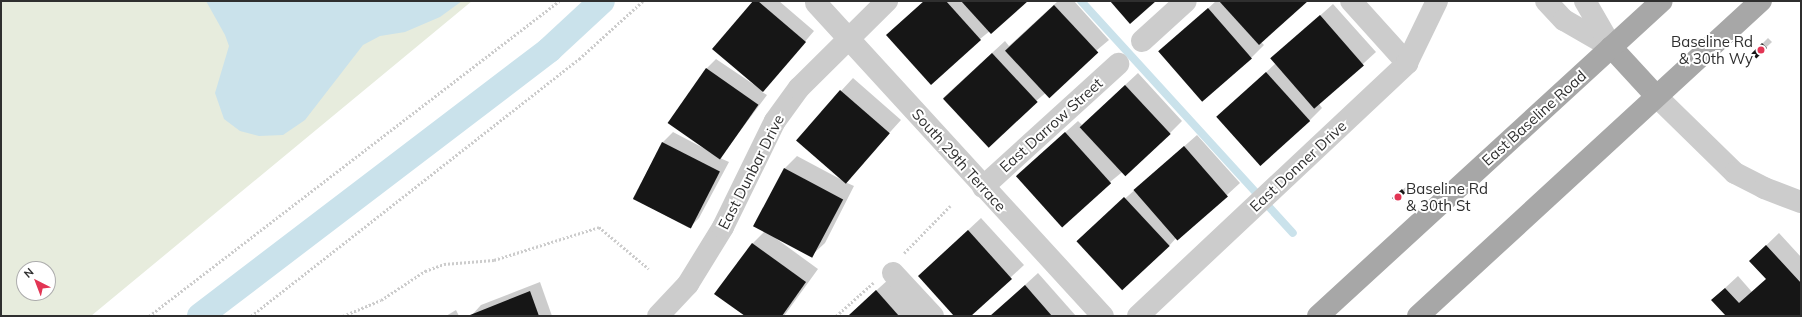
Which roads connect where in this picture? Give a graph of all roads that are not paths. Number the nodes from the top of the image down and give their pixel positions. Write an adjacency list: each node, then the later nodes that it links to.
1 (887, 1): 10 (street, East Dunbar Drive)
2 (1186, 1): 11 (street)
3 (1350, 1): 13 (street)
4 (1437, 1): 13 (street, East Donner Drive)
5 (1546, 1): 12 (street)
6 (1584, 1): 12 (street)
7 (1662, 1): 12 (main road, East Baseline Road)
8 (1761, 1): 15 (main road)
9 (816, 2): 10 (street, South 29th Terrace)
10 (848, 38): 16 (street, South 29th Terrace); 19 (street, East Dunbar Drive)
11 (1142, 41)
12 (1611, 47): 15 (main road); 23 (main road, East Baseline Road)
13 (1407, 63): 22 (street, East Donner Drive)
14 (1118, 64): 16 (street, East Darrow Street)
15 (1656, 96): 17 (street); 24 (main road)
16 (983, 187): 21 (street, South 29th Terrace)
17 (1801, 202)
18 (893, 273): 20 (street)
19 (658, 316)
20 (933, 316)
21 (1103, 316)
22 (1138, 316)
23 (1318, 316)
24 (1418, 316)

